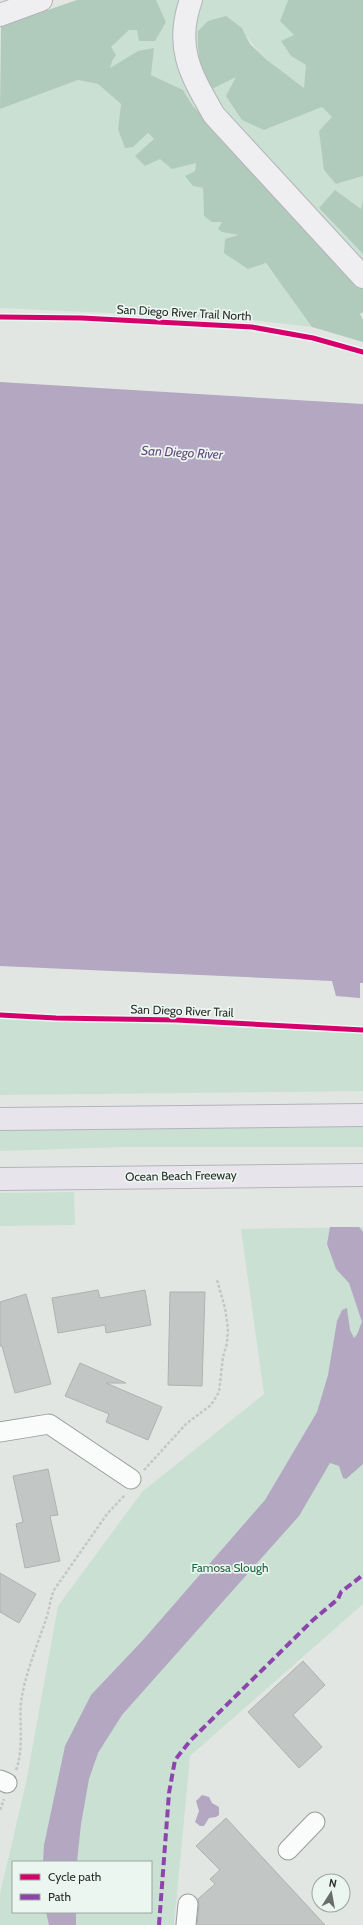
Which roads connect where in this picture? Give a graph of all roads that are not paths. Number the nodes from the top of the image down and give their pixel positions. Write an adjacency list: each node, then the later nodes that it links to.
1 (41, 0): 3 (main road)
2 (191, 0): 4 (main road)
3 (0, 15)
4 (363, 277)
5 (363, 1115): 6 (highway)
6 (0, 1119)
7 (363, 1175): 8 (highway, Ocean Beach Freeway)
8 (0, 1179)
9 (0, 1432): 10 (lane)
10 (134, 1482)
11 (315, 1822): 12 (lane)
12 (288, 1850)
13 (188, 1904): 14 (lane)
14 (186, 1925)

